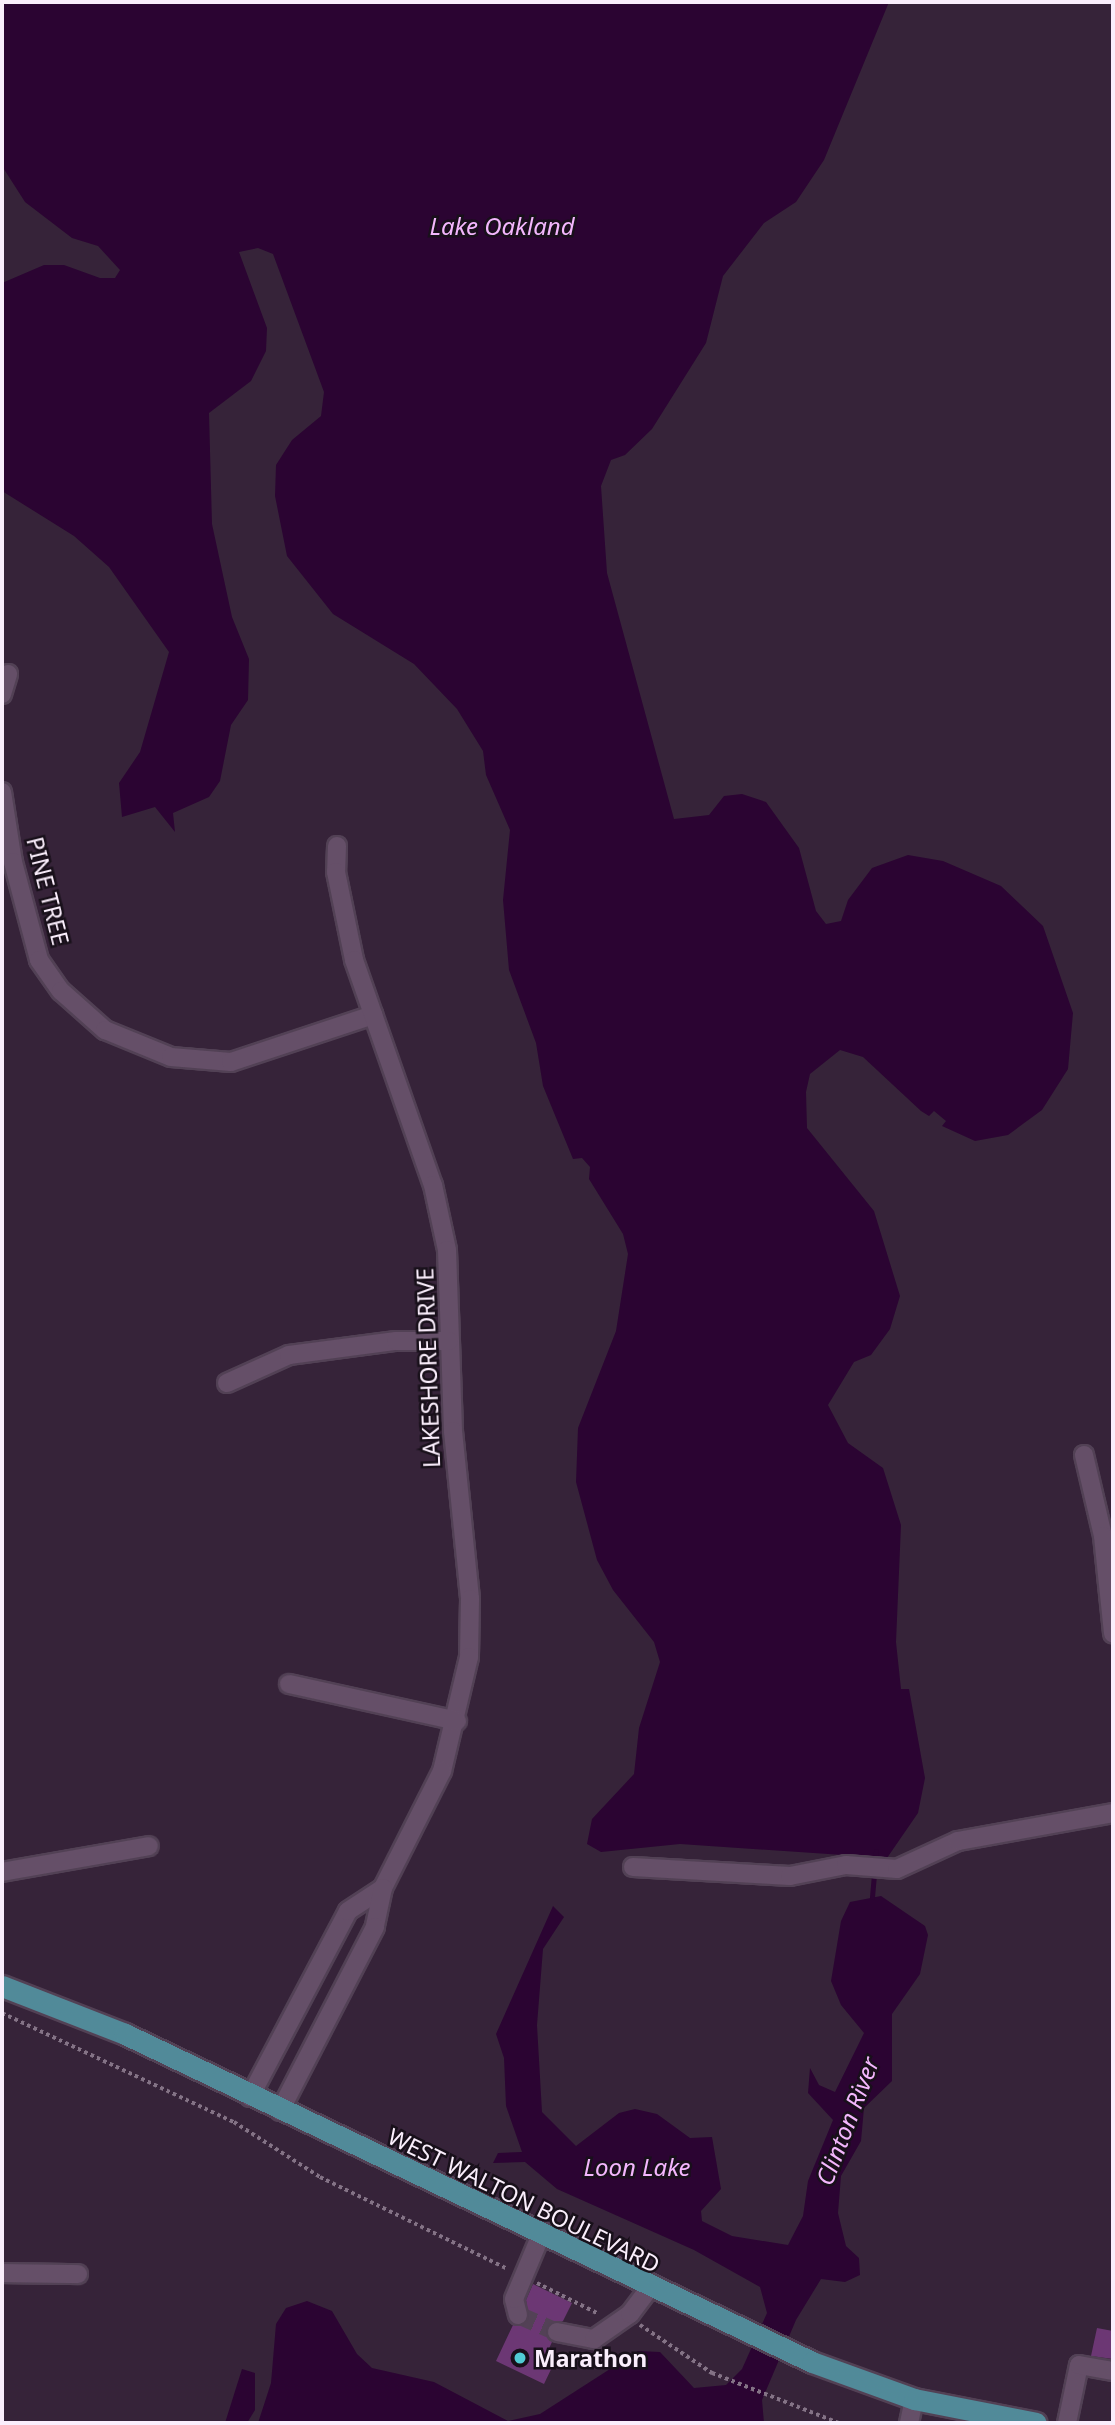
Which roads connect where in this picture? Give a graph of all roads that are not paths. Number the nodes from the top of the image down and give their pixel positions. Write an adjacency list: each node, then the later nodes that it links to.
1 (8, 674): 2 (street)
2 (2, 694)
3 (2, 792): 5 (street, PINE TREE)
4 (337, 846): 5 (street, LAKESHORE DRIVE)
5 (373, 1015): 6 (street, LAKESHORE DRIVE)
6 (449, 1341): 7 (street); 11 (street, LAKESHORE DRIVE)
7 (227, 1383)
8 (1084, 1455): 9 (street)
9 (1113, 1633)
10 (289, 1684): 11 (street)
11 (457, 1721): 16 (street, LAKESHORE DRIVE)
12 (1113, 1813): 14 (street)
13 (149, 1846): 15 (street)
14 (633, 1867)
15 (2, 1872)
16 (383, 1888): 18 (street, LAKESHORE DRIVE); 19 (street, LAKESHORE DRIVE)
17 (2, 1986): 18 (main road, WEST WALTON BOULEVARD)
18 (250, 2097): 19 (main road, WEST WALTON BOULEVARD)
19 (280, 2111): 20 (main road, WEST WALTON BOULEVARD)
20 (540, 2236): 23 (main road, WEST WALTON BOULEVARD); 24 (street)
21 (2, 2273): 22 (street)
22 (78, 2274)
23 (649, 2289): 25 (street); 27 (main road, WEST WALTON BOULEVARD)
24 (519, 2315)
25 (557, 2332)
26 (1113, 2371): 30 (street)
27 (914, 2399): 28 (street); 29 (main road, WEST WALTON BOULEVARD)
28 (909, 2423)
29 (1036, 2423)
30 (1067, 2423)

